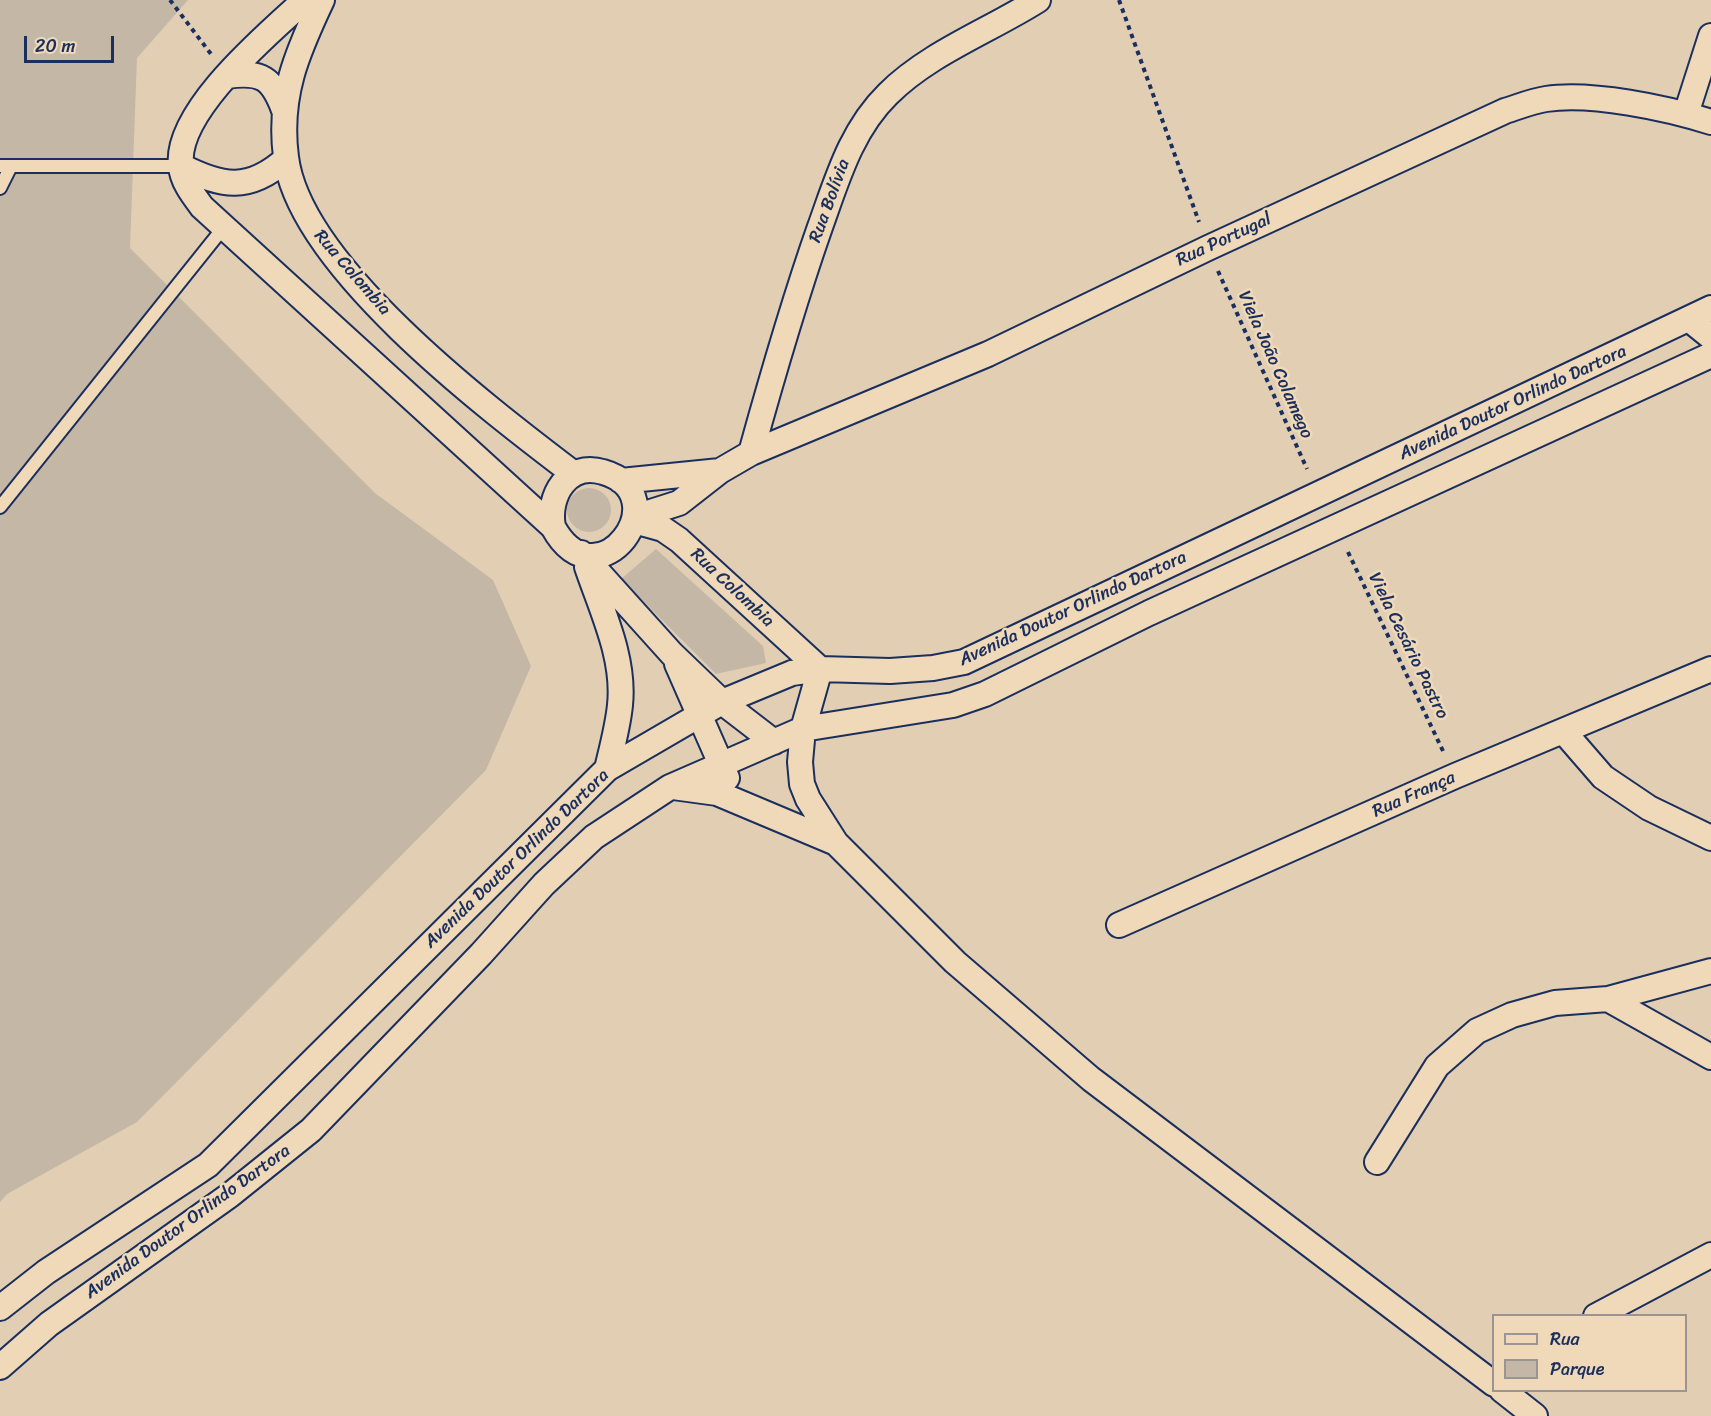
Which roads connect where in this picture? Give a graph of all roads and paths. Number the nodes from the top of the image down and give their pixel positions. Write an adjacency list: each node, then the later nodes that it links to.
1 (170, 0): 7 (path)
2 (305, 0): 7 (street)
3 (322, 0): 8 (street, Rua Colombia)
4 (1038, 0): 20 (street, Rua Bolívia)
5 (1119, 0): 16 (path, Viela João Colamego)
6 (1711, 36): 9 (street)
7 (227, 76): 8 (street); 13 (street)
8 (284, 110): 11 (street, Rua Colombia)
9 (1686, 114): 10 (street, Rua Portugal); 16 (street, Rua Portugal)
10 (1711, 122)
11 (286, 159): 13 (street); 22 (street, Rua Colombia)
12 (5, 166): 13 (lane); 14 (lane)
13 (181, 166): 15 (street)
14 (0, 188)
15 (224, 227): 25 (lane); 27 (street)
16 (1208, 248): 20 (street, Rua Portugal); 24 (path, Viela João Colamego)
17 (1701, 314): 18 (street); 24 (street, Avenida Doutor Orlindo Dartora)
18 (1711, 338)
19 (1711, 355): 28 (street, Avenida Doutor Orlindo Dartora)
20 (751, 453): 21 (street)
21 (720, 471): 23 (street); 26 (street)
22 (574, 474): 23 (street); 27 (street)
23 (621, 481): 26 (street)
24 (1318, 494): 28 (street); 31 (street, Avenida Doutor Orlindo Dartora)
25 (0, 507)
26 (634, 519): 29 (street); 31 (street, Rua Colombia)
27 (553, 527): 29 (street)
28 (1336, 527): 35 (street, Avenida Doutor Orlindo Dartora); 40 (path, Viela Cesário Pastro)
29 (583, 556): 30 (street); 39 (street)
30 (672, 654): 33 (street); 34 (street)
31 (820, 669): 33 (street, Avenida Doutor Orlindo Dartora); 35 (street)
32 (1711, 669): 36 (street, Rua França)
33 (722, 702): 34 (street, Avenida Doutor Orlindo Dartora); 37 (street)
34 (699, 715): 38 (street); 39 (street, Avenida Doutor Orlindo Dartora)
35 (803, 729): 37 (street, Avenida Doutor Orlindo Dartora); 44 (street)
36 (1564, 732): 40 (street, Rua França); 43 (street)
37 (774, 742): 38 (street, Avenida Doutor Orlindo Dartora)
38 (721, 764): 41 (street, Avenida Doutor Orlindo Dartora); 42 (street)
39 (607, 769): 51 (street, Avenida Doutor Orlindo Dartora)
40 (1455, 776): 45 (street, Rua França)
41 (670, 787): 42 (street); 53 (street, Avenida Doutor Orlindo Dartora)
42 (739, 801): 44 (street)
43 (1711, 838)
44 (836, 843): 54 (street)
45 (1119, 925)
46 (1711, 971): 47 (street)
47 (1608, 999): 48 (street); 49 (street)
48 (1711, 1057)
49 (1377, 1162)
50 (1711, 1255): 52 (street)
51 (0, 1308)
52 (1600, 1314)
53 (0, 1366)
54 (1492, 1382)
55 (1505, 1392): 56 (street)
56 (1535, 1416)

